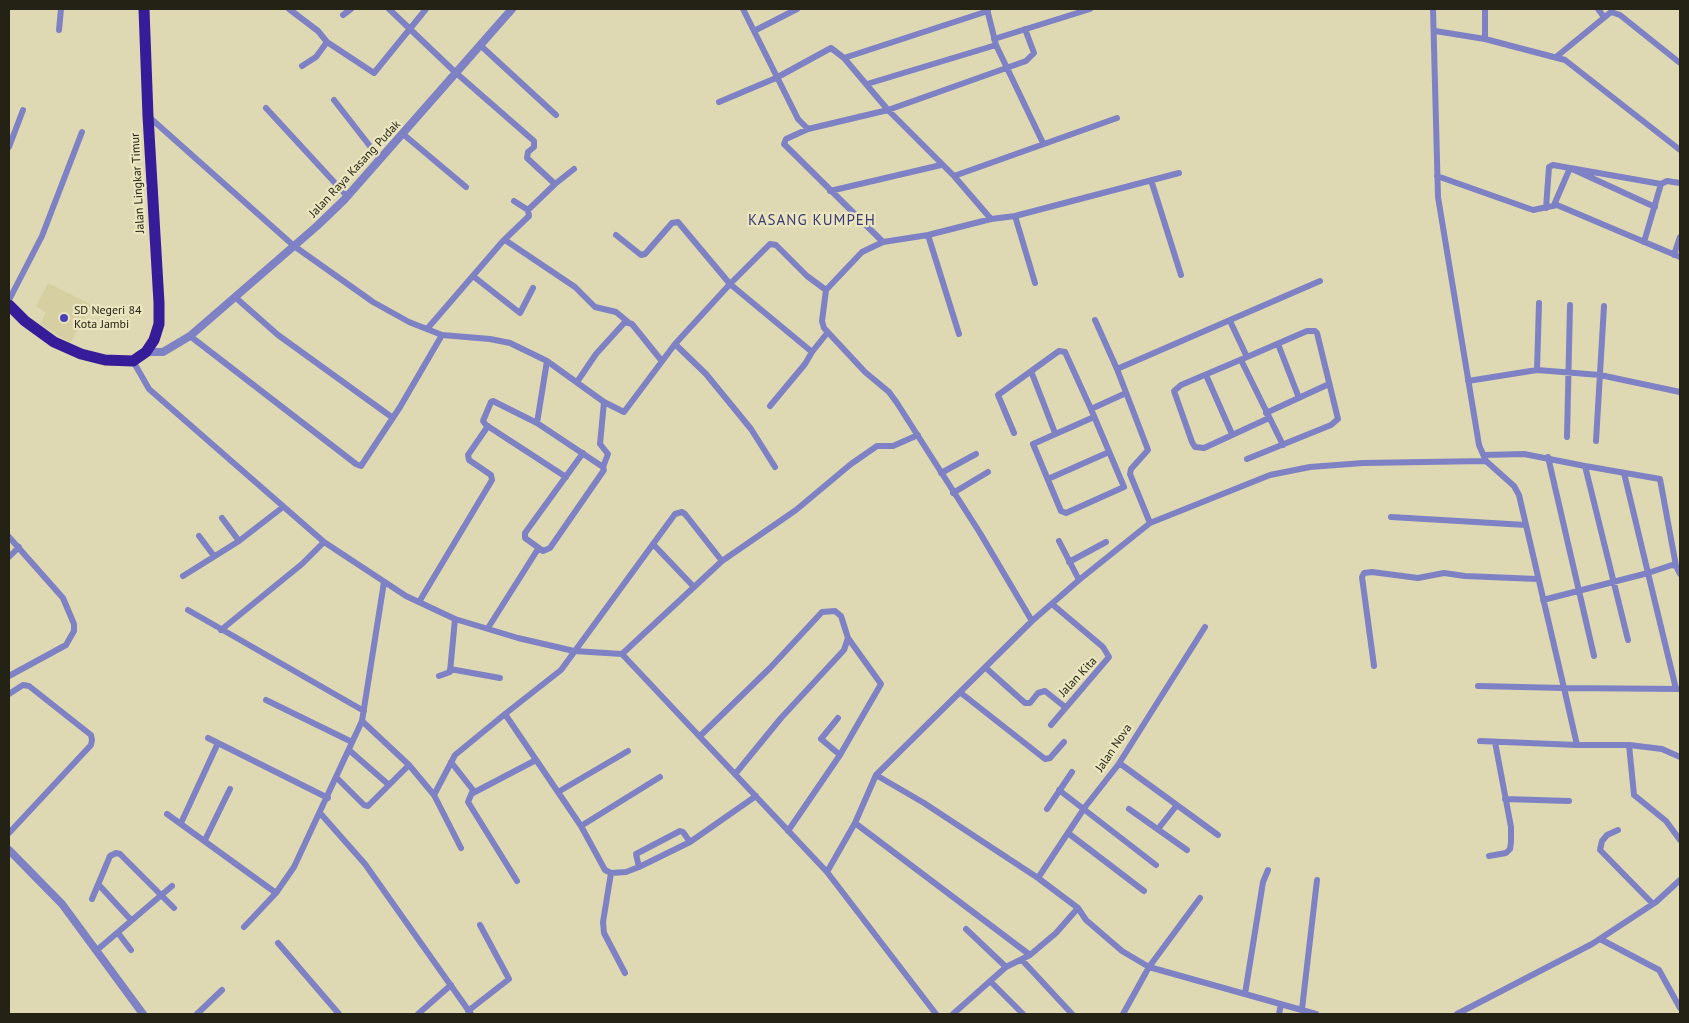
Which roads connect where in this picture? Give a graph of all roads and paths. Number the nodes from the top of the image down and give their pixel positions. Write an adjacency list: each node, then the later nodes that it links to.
1 (61, 9): 21 (street)
2 (144, 9): 42 (highway, Jalan Lingkar Timur)
3 (289, 9): 25 (street)
4 (351, 9): 17 (street)
5 (389, 9): 19 (street)
6 (426, 9): 19 (street)
7 (512, 9): 27 (street, Jalan Raya Kasang Pudak)
8 (743, 9): 22 (street)
9 (797, 9): 16 (street)
10 (1090, 9): 15 (street)
11 (1433, 9): 23 (street)
12 (1485, 9): 24 (street)
13 (1598, 9): 18 (street)
14 (988, 10): 26 (street); 29 (street)
15 (1078, 10): 20 (street)
16 (783, 12): 22 (street)
17 (343, 15)
18 (1604, 17): 28 (street); 30 (street)
19 (409, 28): 25 (street); 33 (street)
20 (1025, 29): 26 (street); 32 (street)
21 (59, 30)
22 (754, 31): 34 (street)
23 (1435, 31): 24 (street); 56 (street)
24 (1485, 39): 28 (street)
25 (327, 42): 31 (street)
26 (995, 42): 32 (street); 35 (street)
27 (480, 44): 33 (street, Jalan Raya Kasang Pudak); 41 (street)
28 (1556, 57): 49 (street)
29 (844, 58): 34 (street); 35 (street)
30 (1680, 63)
31 (302, 66)
32 (1007, 68): 40 (street); 47 (street)
33 (456, 72): 46 (street, Jalan Raya Kasang Pudak); 58 (street)
34 (776, 78): 37 (street); 44 (street)
35 (868, 84): 40 (street)
36 (334, 100): 50 (street)
37 (719, 102)
38 (266, 108): 63 (street)
39 (23, 110): 48 (street)
40 (888, 110): 44 (street); 51 (street)
41 (556, 115)
42 (148, 116): 77 (street); 102 (highway, Jalan Lingkar Timur)
43 (1116, 118): 47 (street)
44 (808, 129): 62 (street)
45 (82, 132): 87 (street)
46 (403, 134): 50 (street, Jalan Raya Kasang Pudak); 61 (street)
47 (1043, 143): 55 (street)
48 (9, 147)
49 (1680, 150)
50 (380, 159): 63 (street, Jalan Raya Kasang Pudak)
51 (941, 165): 55 (street); 62 (street)
52 (1570, 168): 59 (street); 65 (street); 66 (street); 67 (street)
53 (574, 169): 58 (street)
54 (1179, 173): 57 (street)
55 (954, 176): 70 (street)
56 (1437, 176): 67 (street); 114 (street)
57 (1151, 180): 69 (street); 79 (street)
58 (554, 184): 68 (street)
59 (1660, 184): 60 (street); 66 (street)
60 (1680, 184)
61 (466, 187)
62 (830, 191): 75 (street)
63 (347, 196): 77 (street, Jalan Raya Kasang Pudak)
64 (514, 201): 68 (street)
65 (1554, 205): 67 (street); 76 (street)
66 (1654, 207): 76 (street)
67 (1546, 208)
68 (528, 210): 74 (street)
69 (1015, 216): 70 (street); 82 (street)
70 (991, 219): 72 (street)
71 (616, 235): 83 (street)
72 (928, 235): 75 (street); 97 (street)
73 (1680, 237): 78 (street)
74 (505, 240): 80 (street); 94 (street)
75 (883, 242): 85 (street)
76 (1644, 242): 78 (street)
77 (294, 246): 86 (street, Jalan Raya Kasang Pudak); 95 (street)
78 (1677, 256)
79 (1182, 275)
80 (473, 276): 84 (street); 95 (street)
81 (1320, 281): 93 (street)
82 (1035, 283)
83 (730, 284): 85 (street); 100 (street); 103 (street)
84 (533, 288)
85 (826, 290): 96 (street)
86 (235, 296): 99 (street, Jalan Raya Kasang Pudak); 125 (street)
87 (9, 300)
88 (1539, 303): 110 (street)
89 (9, 305): 106 (highway)
90 (1570, 305): 111 (street)
91 (1604, 306): 113 (street)
92 (1095, 320): 108 (street)
93 (1230, 321): 104 (street); 108 (street)
94 (628, 322): 105 (street); 115 (street)
95 (427, 330): 98 (street)
96 (828, 332): 103 (street); 131 (street)
97 (959, 334)
98 (442, 335): 107 (street); 125 (street)
99 (190, 336): 102 (street, Jalan Raya Kasang Pudak); 125 (street)
100 (675, 344): 105 (street); 143 (street)
101 (1278, 344): 104 (street); 116 (street); 119 (street)
102 (146, 352): 106 (highway)
103 (812, 352): 121 (street)
104 (1244, 359): 112 (street); 123 (street)
105 (661, 360): 120 (street)
106 (133, 361): 150 (street)
107 (547, 361): 115 (street); 126 (street)
108 (1117, 369): 118 (street)
109 (1031, 370): 122 (street); 128 (street); 129 (street)
110 (1537, 370): 111 (street); 114 (street)
111 (1570, 372): 113 (street); 132 (street)
112 (1206, 375): 130 (street); 130 (street)
113 (1600, 375): 117 (street); 133 (street)
114 (1468, 381): 138 (street)
115 (577, 382): 120 (street)
116 (1329, 384): 119 (street); 134 (street)
117 (1680, 392)
118 (1126, 393): 122 (street); 153 (street)
119 (1299, 398): 123 (street)
120 (604, 402): 142 (street)
121 (770, 406)
122 (1091, 409): 124 (street)
123 (1267, 416): 130 (street); 134 (street)
124 (1094, 417): 129 (street); 135 (street)
125 (393, 418)
126 (537, 422): 127 (street); 136 (street)
127 (488, 426): 147 (street); 179 (street)
128 (1014, 433)
129 (1055, 433): 148 (street)
130 (1232, 434)
131 (918, 435): 145 (street); 166 (street)
132 (1566, 437)
133 (1596, 441)
134 (1283, 445): 140 (street)
135 (1109, 452): 148 (street); 148 (street)
136 (583, 454): 142 (street); 147 (street)
137 (976, 454): 145 (street)
138 (1485, 458): 139 (street); 153 (street); 154 (street)
139 (1548, 458): 141 (street); 177 (street)
140 (1246, 459)
141 (1585, 466): 146 (street); 175 (street)
142 (602, 467): 163 (street)
143 (775, 467)
144 (988, 472): 149 (street)
145 (941, 473): 149 (street)
146 (1624, 473): 168 (street); 169 (street)
147 (566, 477): 163 (street)
148 (1048, 479)
149 (953, 493): 183 (street)
150 (283, 507): 157 (street); 159 (street)
151 (1391, 517): 154 (street)
152 (222, 518): 157 (street)
153 (1150, 523): 173 (street)
154 (1526, 525): 172 (street)
155 (199, 536): 165 (street)
156 (9, 537): 162 (street)
157 (239, 541): 165 (street)
158 (1059, 541): 167 (street)
159 (324, 542): 174 (street); 186 (street)
160 (1106, 542): 167 (street)
161 (653, 544): 166 (street); 176 (street); 189 (street)
162 (19, 547): 164 (street); 195 (street)
163 (538, 549): 185 (street)
164 (9, 556)
165 (214, 556): 171 (street)
166 (722, 561): 176 (street)
167 (1069, 562): 173 (street)
168 (1676, 566): 169 (street); 170 (street)
169 (1648, 573): 175 (street); 200 (street)
170 (1680, 574)
171 (183, 576)
172 (1537, 579): 178 (street); 192 (street)
173 (1079, 580): 180 (street)
174 (384, 582): 179 (street); 205 (street)
175 (1615, 582): 177 (street); 188 (street)
176 (693, 586): 190 (street)
177 (1579, 590): 178 (street); 191 (street)
178 (1543, 600): 199 (street)
179 (419, 602): 182 (street)
180 (1052, 604): 183 (street); 204 (street, Jalan Kita)
181 (188, 610): 186 (street)
182 (456, 619): 185 (street); 194 (street)
183 (1032, 621): 193 (street)
184 (1205, 627): 226 (street, Jalan Nova)
185 (488, 628): 189 (street)
186 (221, 630): 205 (street)
187 (848, 638): 210 (street); 221 (street); 228 (street)
188 (1628, 640)
189 (574, 651): 190 (street); 206 (street)
190 (622, 654): 210 (street)
191 (1594, 656)
192 (1374, 666)
193 (986, 668): 201 (street); 204 (street)
194 (450, 669): 196 (street); 197 (street)
195 (9, 676)
196 (439, 676)
197 (500, 678)
198 (1478, 686): 199 (street)
199 (1564, 688): 200 (street); 217 (street)
200 (1678, 689)
201 (961, 693): 215 (street); 229 (street)
202 (9, 694): 254 (street)
203 (266, 700): 214 (street)
204 (1065, 707): 209 (street, Jalan Kita)
205 (364, 711): 208 (street)
206 (505, 714): 223 (street); 224 (street)
207 (838, 718): 221 (street)
208 (362, 721): 214 (street); 225 (street)
209 (1051, 725)
210 (700, 736): 228 (street)
211 (208, 738): 213 (street)
212 (1480, 741): 216 (street)
213 (218, 742): 239 (street); 249 (street)
214 (352, 742): 219 (street)
215 (1064, 742)
216 (1494, 742): 217 (street); 240 (street)
217 (1577, 744): 218 (street)
218 (1630, 745): 222 (street); 258 (street)
219 (349, 750): 230 (street); 232 (street)
220 (628, 751): 235 (street)
221 (840, 755): 253 (street)
222 (1680, 757)
223 (536, 760): 235 (street); 236 (street)
224 (451, 762): 236 (street); 237 (street)
225 (409, 765): 232 (street); 237 (street)
226 (1118, 765): 242 (street); 243 (street, Jalan Nova)
227 (1072, 772): 234 (street)
228 (736, 773): 238 (street)
229 (876, 775): 248 (street); 269 (street)
230 (336, 777): 232 (street); 239 (street)
231 (660, 777): 250 (street)
232 (389, 786)
233 (230, 789): 257 (street)
234 (1060, 790): 243 (street); 244 (street)
235 (558, 792): 250 (street)
236 (473, 793): 272 (street)
237 (434, 795): 260 (street)
238 (756, 796): 253 (street); 259 (street)
239 (328, 798): 246 (street)
240 (1505, 799): 241 (street); 263 (street)
241 (1569, 801)
242 (1177, 805): 251 (street); 256 (street)
243 (1085, 808): 255 (street, Jalan Nova); 264 (street)
244 (1047, 809)
245 (1129, 809): 251 (street)
246 (320, 813): 276 (street); 298 (street)
247 (166, 814): 249 (street)
248 (855, 822): 267 (street); 292 (street)
249 (181, 823): 257 (street)
250 (581, 826): 268 (street)
251 (1158, 829): 262 (street)
252 (1618, 830): 280 (street)
253 (788, 831): 267 (street)
254 (9, 833)
255 (1068, 833): 269 (street, Jalan Nova); 275 (street)
256 (1218, 835)
257 (205, 840): 276 (street)
258 (1680, 840)
259 (690, 842): 265 (street); 265 (street)
260 (461, 848)
261 (9, 850): 290 (street)
262 (1187, 850)
263 (1489, 856)
264 (1156, 865)
265 (639, 867): 268 (street)
266 (1268, 870): 300 (street)
267 (827, 872): 309 (street)
268 (611, 873): 296 (street)
269 (1038, 878): 282 (street)
270 (1317, 880): 302 (street)
271 (1680, 880): 280 (street)
272 (518, 881)
273 (99, 885): 277 (street); 279 (street); 283 (street)
274 (172, 886): 277 (street)
275 (1144, 891)
276 (276, 892): 285 (street)
277 (161, 896): 281 (street); 283 (street)
278 (1200, 898): 295 (street)
279 (92, 899)
280 (1653, 904): 288 (street)
281 (174, 908)
282 (1078, 908): 292 (street); 295 (street)
283 (130, 920): 287 (street)
284 (480, 925): 304 (street)
285 (244, 927)
286 (966, 929): 294 (street)
287 (118, 933): 290 (street); 291 (street)
288 (1600, 939): 303 (street); 316 (street)
289 (278, 943): 307 (street)
290 (96, 950): 305 (street)
291 (131, 950)
292 (1030, 956): 293 (street)
293 (1022, 960): 294 (street); 312 (street)
294 (1006, 966): 297 (street)
295 (1149, 967): 300 (street); 313 (street)
296 (625, 973)
297 (990, 981): 310 (street); 311 (street)
298 (451, 985): 304 (street); 308 (street)
299 (222, 990): 306 (street)
300 (1245, 994): 301 (street)
301 (1282, 1004): 302 (street); 314 (street)
302 (1302, 1008): 315 (street)
303 (1680, 1008)
304 (470, 1013)
305 (143, 1014)
306 (197, 1014)
307 (339, 1014)
308 (418, 1014)
309 (936, 1014)
310 (953, 1014)
311 (1023, 1014)
312 (1072, 1014)
313 (1123, 1014)
314 (1279, 1014)
315 (1316, 1014)
316 (1458, 1014)

